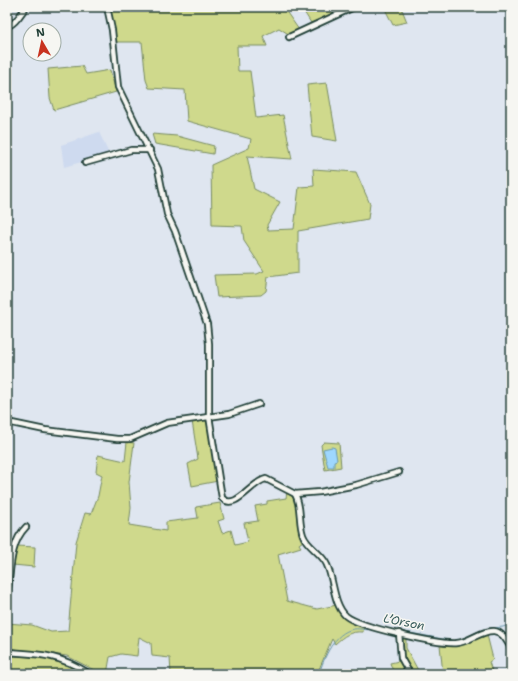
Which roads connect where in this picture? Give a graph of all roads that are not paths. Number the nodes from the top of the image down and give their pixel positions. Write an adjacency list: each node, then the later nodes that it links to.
1 (26, 7): 4 (street)
2 (106, 7): 6 (street)
3 (354, 7): 5 (street)
4 (10, 25)
5 (289, 37)
6 (150, 150): 7 (street); 9 (street)
7 (85, 163)
8 (259, 404): 9 (street)
9 (209, 416): 10 (street); 12 (street)
10 (7, 422)
11 (399, 472): 12 (street)
12 (295, 494): 15 (street)
13 (26, 527): 14 (street)
14 (7, 594)
15 (399, 633): 16 (street); 19 (street)
16 (511, 648)
17 (7, 652): 18 (street)
18 (90, 674)
19 (410, 674)

